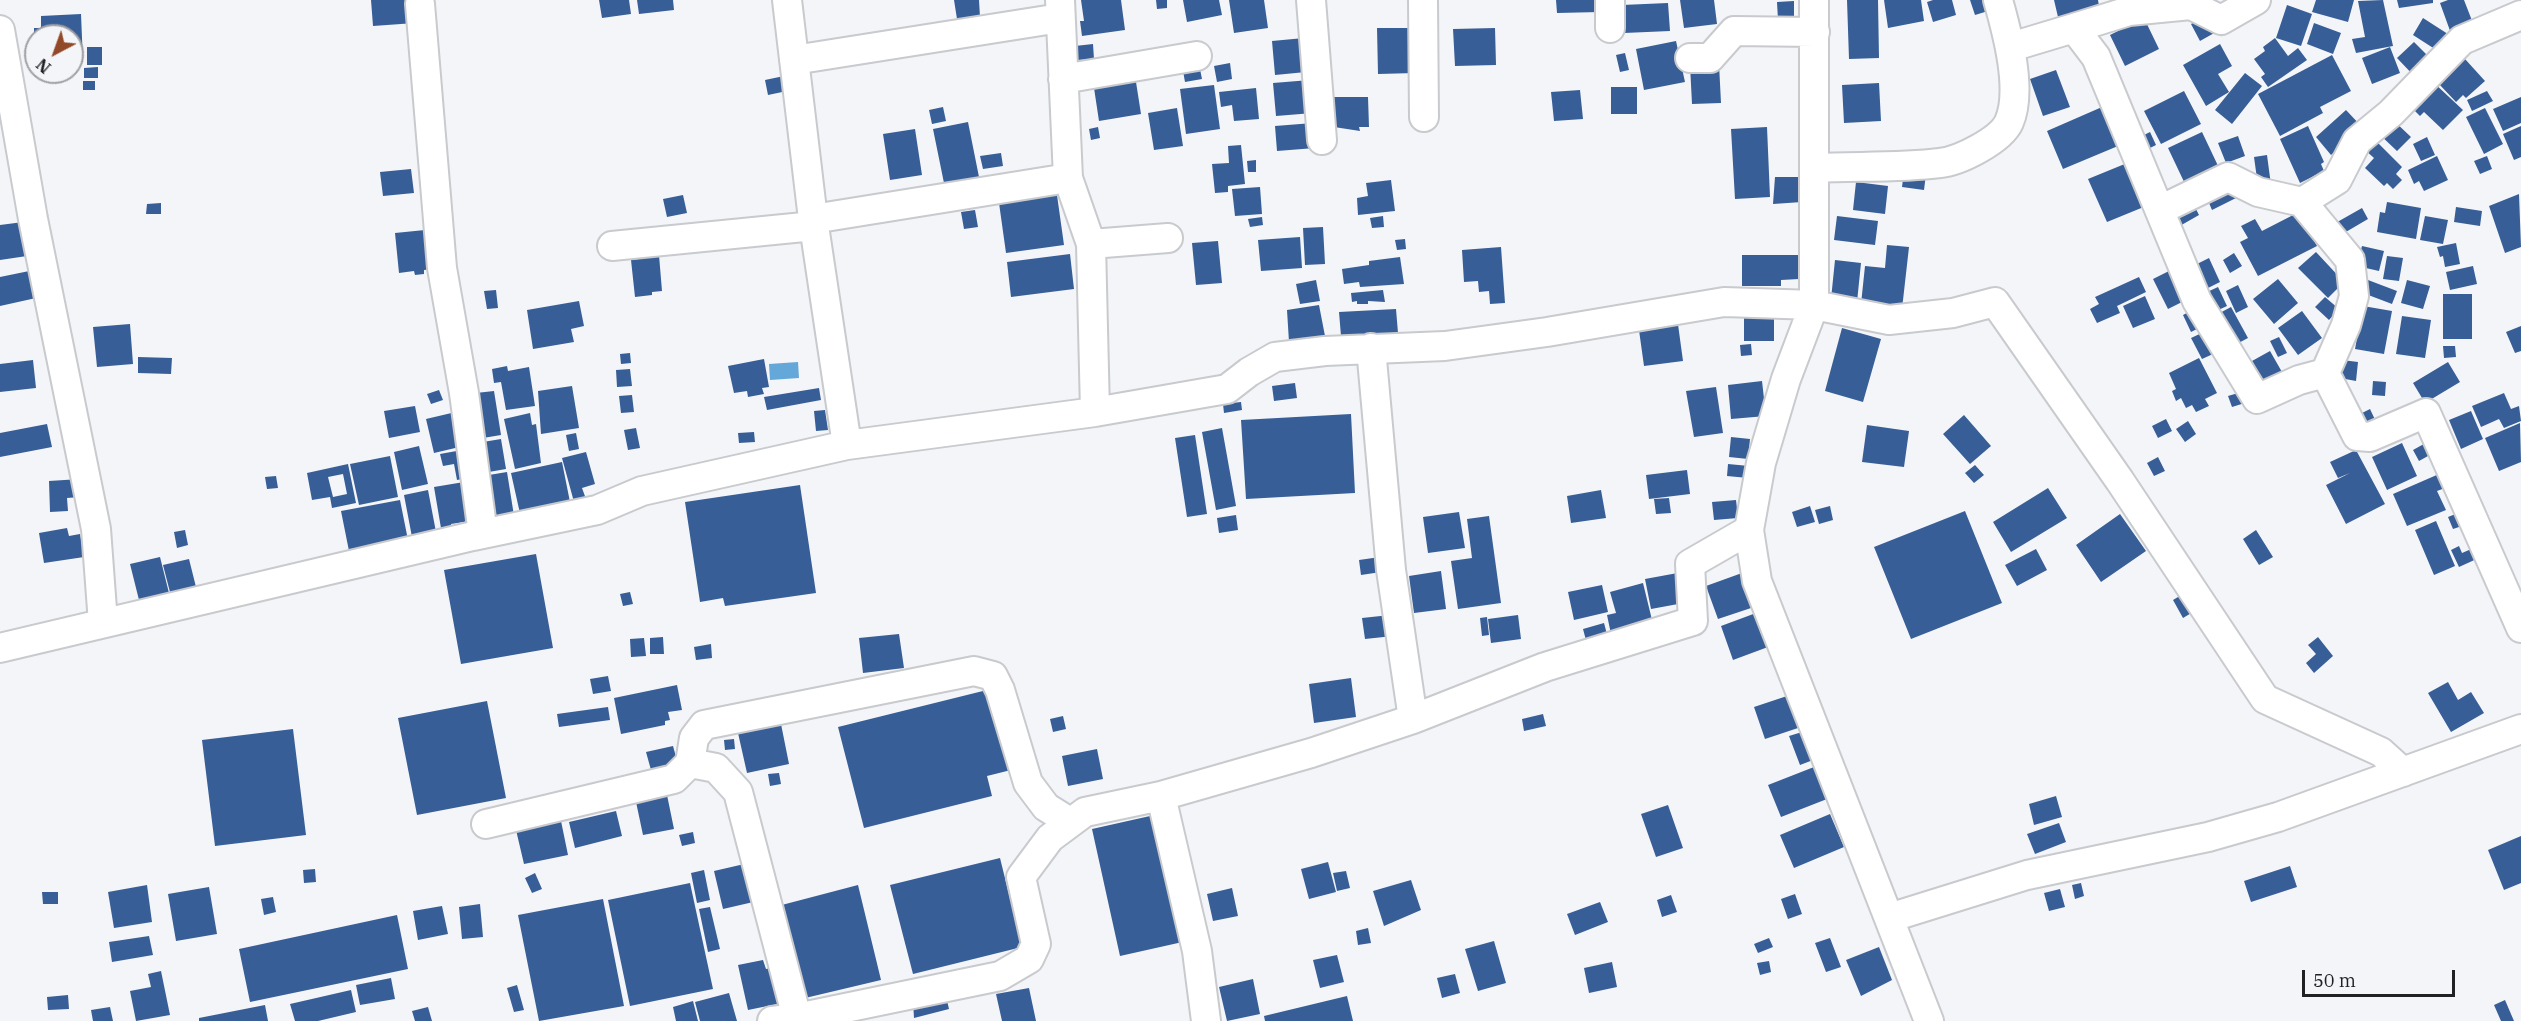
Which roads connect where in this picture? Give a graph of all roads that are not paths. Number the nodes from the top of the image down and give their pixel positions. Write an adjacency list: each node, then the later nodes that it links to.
1 (787, 0): 17 (street)
2 (1311, 0): 20 (street)
3 (1423, 0): 19 (street)
4 (1814, 0): 13 (street)
5 (1998, 0): 14 (street)
6 (2256, 0): 9 (street)
7 (420, 4): 35 (street)
8 (1060, 9): 17 (street); 18 (street)
9 (2216, 10): 11 (street)
10 (2521, 15): 23 (street)
11 (2074, 28): 14 (street); 24 (street)
12 (0, 30): 36 (street)
13 (1815, 32): 16 (street); 21 (street)
14 (2011, 47): 21 (street)
15 (1197, 56): 18 (street)
16 (1690, 58)
17 (794, 60): 25 (street)
18 (1063, 79): 22 (street)
19 (1424, 117)
20 (1322, 140)
21 (1816, 168): 29 (street)
22 (1068, 178): 25 (street); 27 (street)
23 (2302, 202): 24 (street); 31 (street)
24 (2160, 210): 31 (street)
25 (814, 223): 28 (street); 33 (street)
26 (1168, 238): 27 (street)
27 (1091, 244): 32 (street)
28 (612, 246)
29 (1814, 305): 30 (street); 34 (street); 42 (street)
30 (1371, 348): 32 (street); 39 (street)
31 (2325, 373): 37 (street)
32 (1095, 412): 33 (street)
33 (847, 445): 35 (street)
34 (1749, 530): 39 (street); 46 (street)
35 (483, 534): 36 (street)
36 (103, 624): 38 (street)
37 (2521, 628)
38 (0, 648)
39 (1413, 719): 43 (street)
40 (2521, 729): 42 (street)
41 (690, 763): 44 (street); 45 (street); 47 (street)
42 (2403, 772): 46 (street)
43 (1161, 796): 44 (street); 48 (street)
44 (1070, 822): 47 (street)
45 (486, 824)
46 (1889, 918): 49 (street)
47 (785, 1020)
48 (1206, 1021)
49 (1929, 1021)

